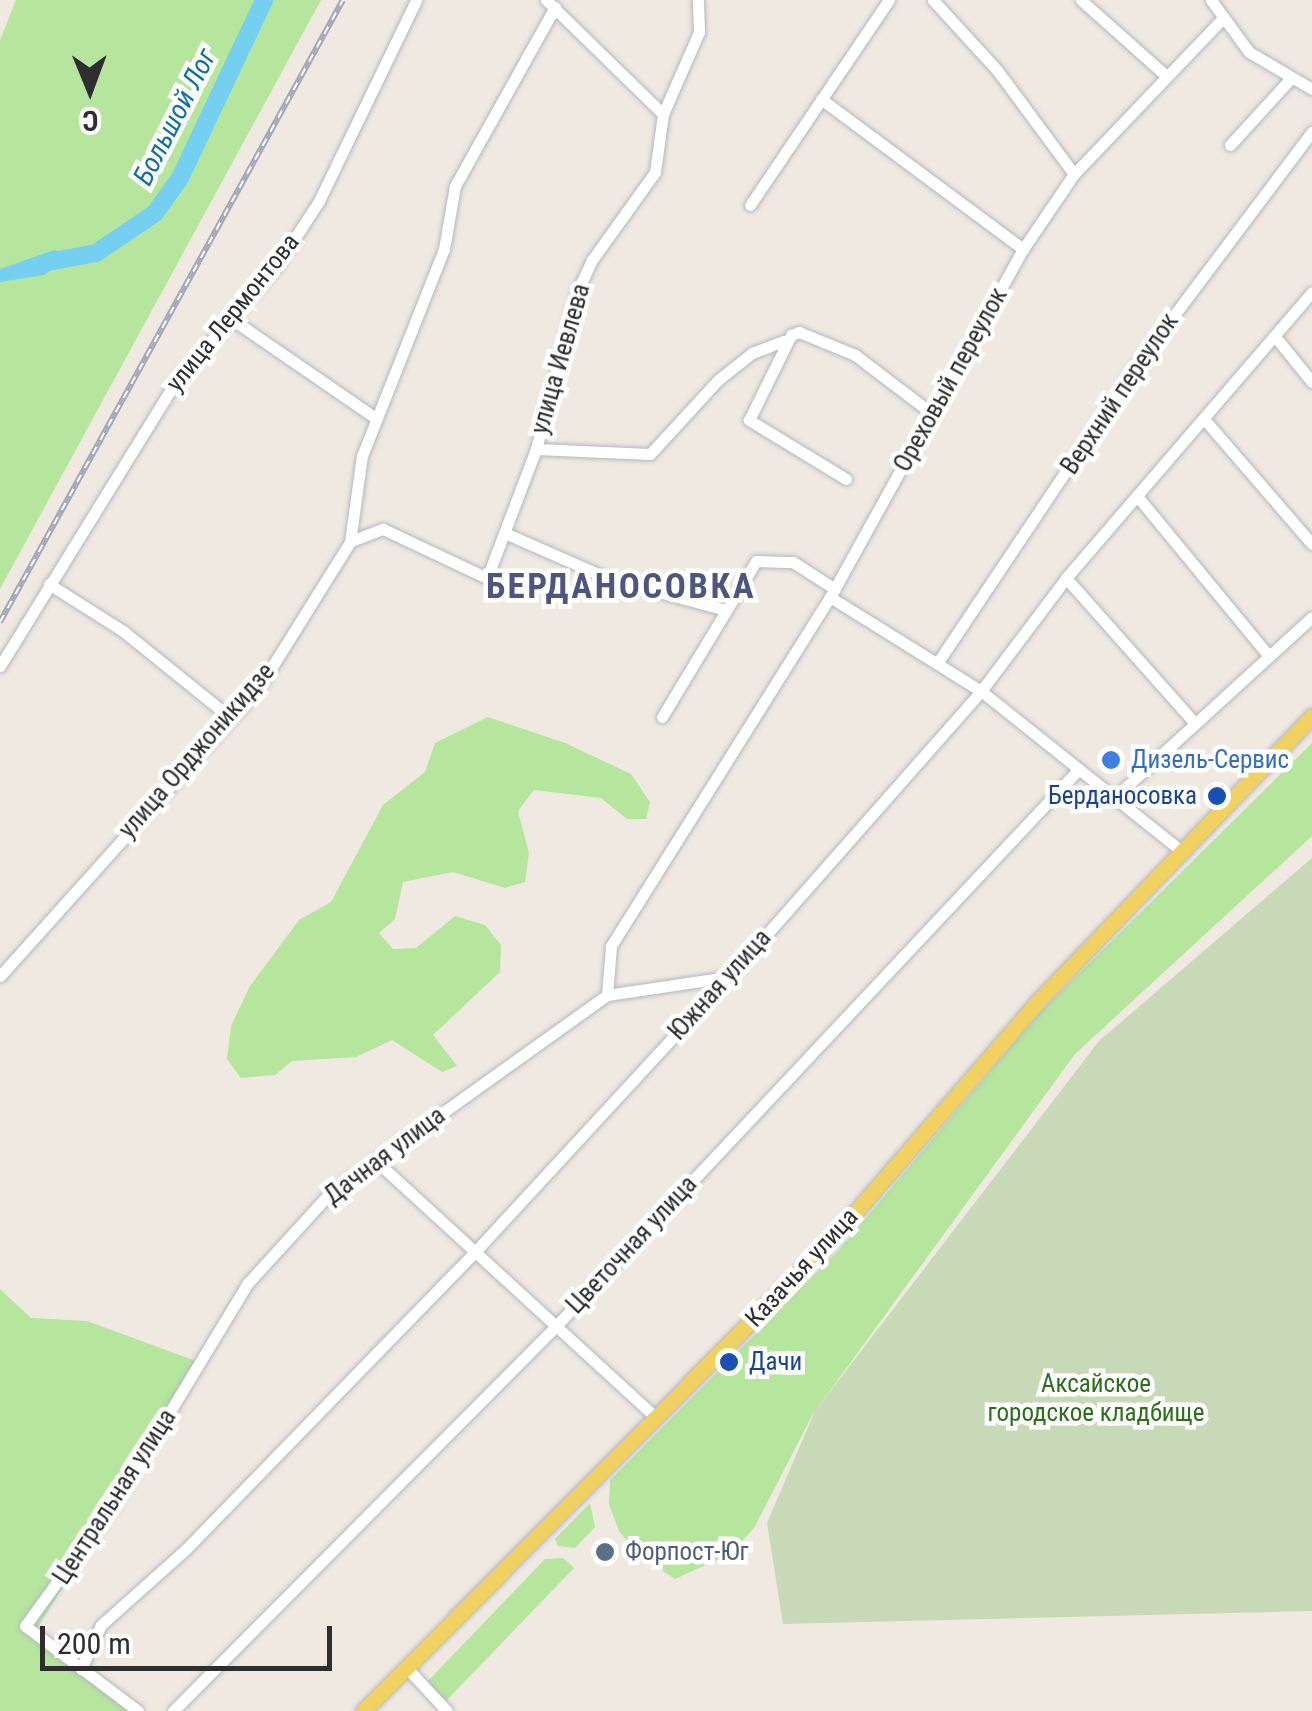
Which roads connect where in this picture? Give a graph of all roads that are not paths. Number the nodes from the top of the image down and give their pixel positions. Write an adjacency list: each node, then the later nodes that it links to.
1 (416, 0): 20 (street, улица Лермонтова)
2 (698, 0): 13 (street, улица Иевлева)
3 (888, 0): 12 (street)
4 (934, 0): 16 (street)
5 (1081, 0): 9 (street)
6 (1211, 0): 8 (street)
7 (550, 4): 13 (street); 25 (street, улица Орджоникидзе)
8 (1222, 19): 9 (street, Ореховый переулок); 10 (street)
9 (1164, 74): 16 (street, Ореховый переулок)
10 (1291, 78): 11 (street); 15 (street)
11 (1312, 89)
12 (821, 99): 17 (street); 18 (street)
13 (663, 114): 27 (street, улица Иевлева)
14 (1312, 132): 39 (street, Верхний переулок)
15 (1230, 146)
16 (1074, 174): 18 (street, Ореховый переулок)
17 (750, 205)
18 (1022, 248): 24 (street, Ореховый переулок)
19 (1312, 292): 21 (street, Южная улица)
20 (233, 320): 25 (street); 34 (street, улица Лермонтова)
21 (1276, 339): 23 (street); 26 (street, Южная улица)
22 (784, 341): 24 (street); 27 (street, улица Иевлева); 28 (street)
23 (1312, 382)
24 (934, 416): 35 (street, Ореховый переулок)
25 (374, 417): 31 (street, улица Орджоникидзе)
26 (1204, 419): 29 (street, Южная улица); 32 (street)
27 (536, 448): 30 (street, улица Иевлева)
28 (846, 480)
29 (1138, 496): 33 (street, Южная улица); 38 (street)
30 (507, 534): 31 (street, улица Иевлева); 36 (street)
31 (350, 542): 42 (street, улица Орджоникидзе)
32 (1312, 544)
33 (1066, 578): 41 (street, Южная улица); 45 (street)
34 (48, 584): 40 (street, улица Лермонтова); 42 (street)
35 (832, 593): 36 (street); 39 (street); 51 (street, Ореховый переулок)
36 (726, 610): 44 (street)
37 (1312, 616): 38 (street)
38 (1269, 656): 45 (street)
39 (938, 662): 41 (street)
40 (0, 666)
41 (981, 691): 46 (street); 50 (street, Южная улица)
42 (228, 716): 49 (street, улица Орджоникидзе)
43 (1312, 716): 48 (main road, Казачья улица)
44 (662, 717)
45 (1194, 722): 47 (street)
46 (1079, 769): 47 (street); 54 (street, Цветочная улица)
47 (1116, 796): 48 (street)
48 (1180, 849): 56 (main road, Казачья улица)
49 (0, 976)
50 (729, 977): 51 (street); 53 (street, Южная улица)
51 (607, 995): 52 (street, Дачная улица)
52 (376, 1160): 53 (street); 55 (street, Дачная улица)
53 (473, 1254): 54 (street); 58 (street, Южная улица)
54 (556, 1326): 56 (street); 60 (street, Цветочная улица)
55 (202, 1361): 58 (street, Центральная улица)
56 (656, 1418): 57 (main road, Казачья улица)
57 (407, 1668): 61 (main road, Казачья улица); 62 (street)
58 (82, 1669): 59 (street)
59 (138, 1711)
60 (173, 1711)
61 (363, 1711)
62 (447, 1711)

